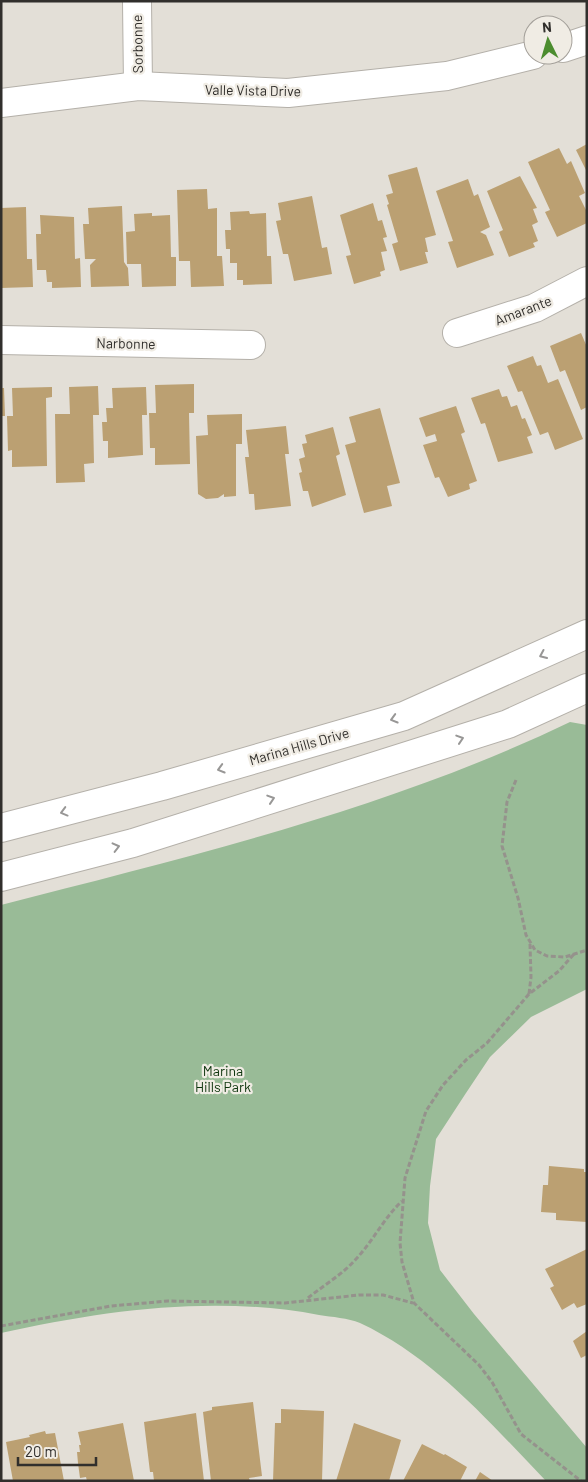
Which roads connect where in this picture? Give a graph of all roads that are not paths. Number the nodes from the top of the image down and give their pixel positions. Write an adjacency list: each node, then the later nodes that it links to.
1 (137, 1): 5 (street, Sorbonne)
2 (587, 40): 3 (street)
3 (573, 45)
4 (523, 57): 5 (street, Valle Vista Drive)
5 (138, 86): 6 (street, Valle Vista Drive)
6 (1, 103)
7 (587, 281): 8 (street, Amarante)
8 (457, 333)
9 (1, 340): 10 (street, Narbonne)
10 (251, 345)
11 (587, 634): 13 (street, Marina Hills Drive, one-way to 13)
12 (587, 688): 14 (street, one-way to 12)
13 (1, 828)
14 (1, 877)

